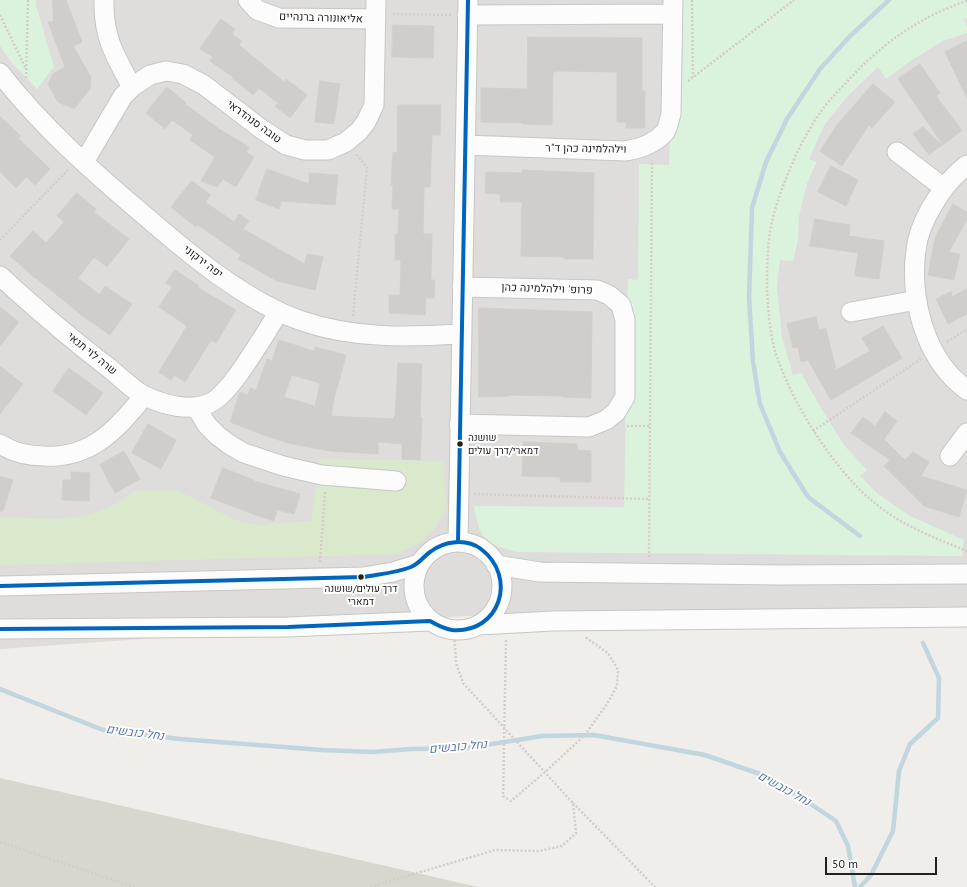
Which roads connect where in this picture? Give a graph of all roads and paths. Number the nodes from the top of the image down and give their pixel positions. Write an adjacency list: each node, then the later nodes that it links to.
1 (28, 0): 11 (path)
2 (104, 0): 14 (street)
3 (248, 0): 9 (street, אליאונורה ברנהיים)
4 (692, 0): 13 (path)
5 (794, 0): 13 (path)
6 (967, 1): 38 (path)
7 (672, 7): 8 (street); 15 (street, וילהלמינה כהן ד"ר)
8 (467, 8): 9 (path); 19 (street)
9 (376, 11): 17 (street, טובה סנהדראי)
10 (0, 15): 11 (path)
11 (26, 70): 16 (path)
12 (0, 73): 16 (street, יפה ירקוני)
13 (693, 77): 15 (path)
14 (132, 87): 17 (street, טובה סנהדראי); 21 (street, טובה סנהדראי)
15 (671, 96): 18 (street, וילהלמינה כהן ד"ר)
16 (25, 103): 21 (street, יפה ירקוני)
17 (346, 142): 31 (path)
18 (652, 143): 19 (street, וילהלמינה כהן ד"ר); 45 (path)
19 (465, 145): 26 (street)
20 (897, 152): 23 (street)
21 (82, 160): 24 (path); 28 (street, יפה ירקוני)
22 (967, 165): 23 (street)
23 (944, 188): 27 (street)
24 (0, 240)
25 (0, 276): 35 (street, שרה לוי תנאי)
26 (462, 286): 32 (street); 37 (street, פרופ' וילהלמינה כהן)
27 (917, 300): 29 (street); 33 (street)
28 (279, 312): 31 (street, יפה ירקוני); 36 (street, שרה לוי תנאי)
29 (851, 312)
30 (967, 329): 33 (path)
31 (352, 333): 32 (street, יפה ירקוני)
32 (461, 334): 37 (street)
33 (934, 350): 34 (street); 38 (path)
34 (967, 390)
35 (144, 396): 36 (street, שרה לוי תנאי); 40 (street)
36 (196, 407): 42 (street)
37 (460, 424): 44 (street)
38 (813, 430): 47 (path)
39 (967, 433): 41 (street)
40 (0, 444)
41 (950, 456)
42 (326, 476): 43 (street); 52 (path)
43 (396, 481)
44 (458, 494): 45 (path); 46 (street)
45 (649, 499): 50 (path)
46 (458, 542): 48 (street); 49 (street)
47 (967, 551)
48 (419, 564): 52 (street); 55 (street)
49 (496, 564): 50 (street); 57 (street)
50 (650, 573): 51 (street)
51 (967, 574)
52 (319, 578): 53 (street)
53 (0, 586)
54 (967, 617): 56 (street)
55 (430, 621): 58 (street); 59 (street)
56 (506, 623): 57 (street); 61 (path)
57 (479, 625): 59 (street)
58 (0, 629)
59 (454, 630): 61 (path)
60 (582, 636): 62 (path)
61 (504, 729): 62 (path); 62 (path)
62 (545, 772): 63 (path)
63 (573, 803): 66 (path); 67 (path)
64 (0, 842): 65 (path)
65 (134, 887)
66 (370, 887)
67 (655, 887)

